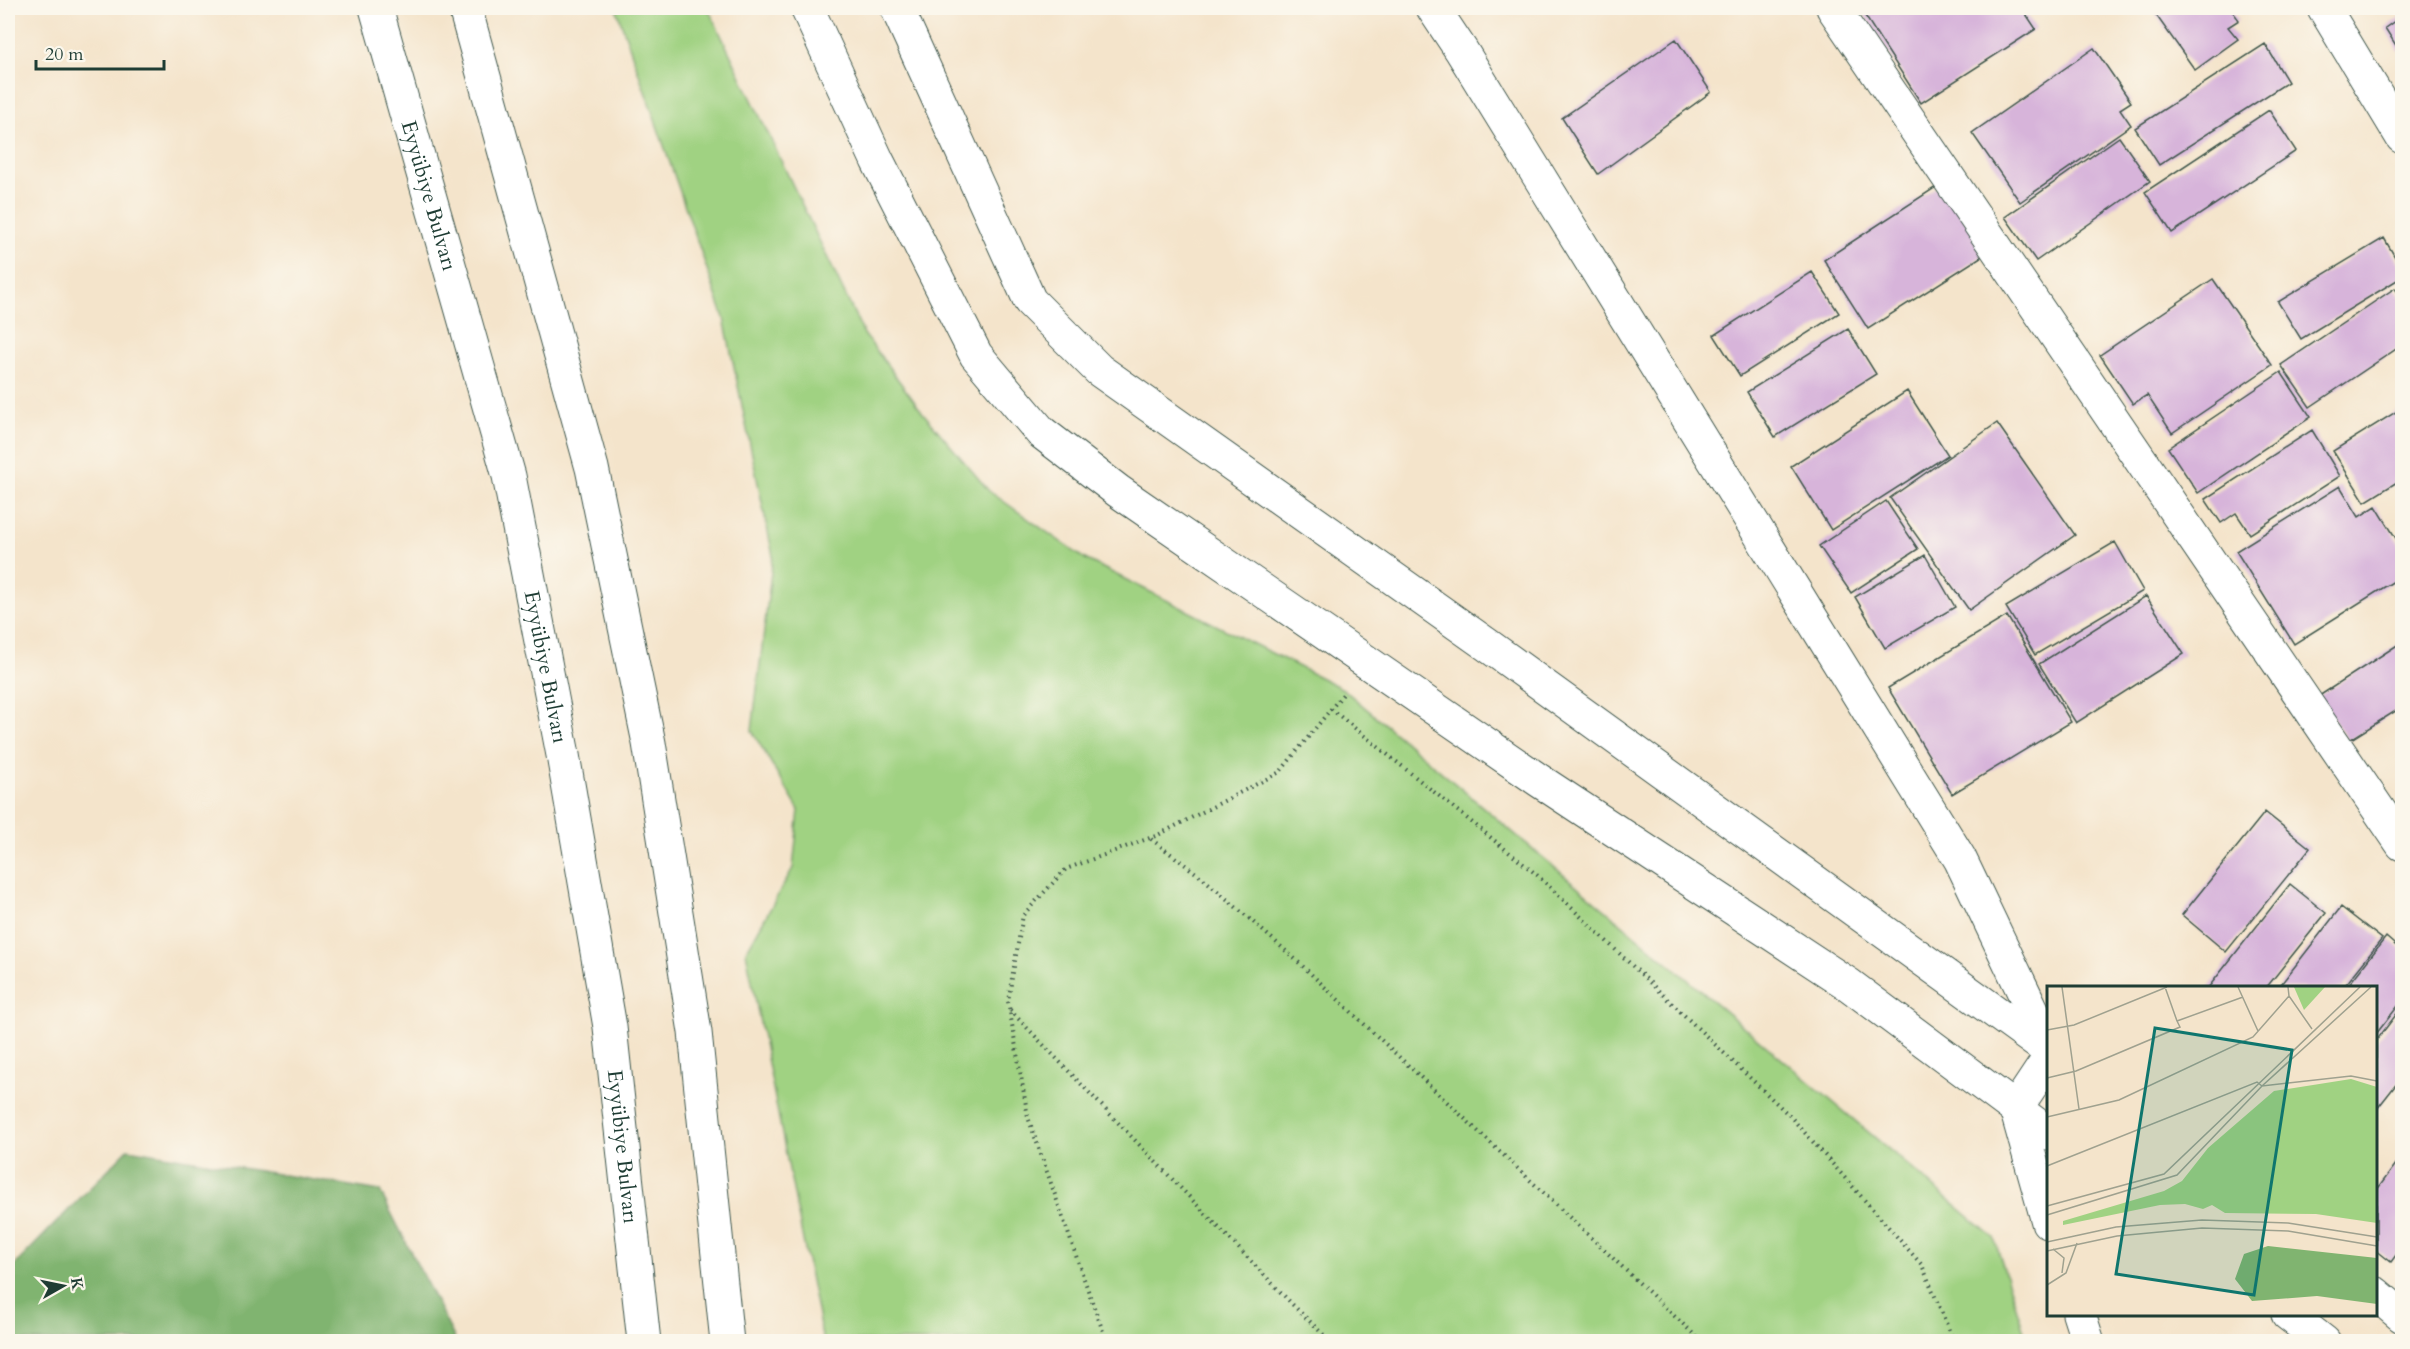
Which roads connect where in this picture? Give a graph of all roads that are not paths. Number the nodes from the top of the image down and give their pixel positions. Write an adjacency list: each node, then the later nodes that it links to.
1 (376, 8): 20 (main road, Eyyübiye Bulvarı)
2 (465, 8): 21 (main road)
3 (807, 8): 13 (main road)
4 (897, 8): 11 (main road)
5 (1433, 8): 10 (main road)
6 (1833, 8): 9 (main road)
7 (2324, 8): 8 (main road)
8 (2403, 137)
9 (2403, 844)
10 (2047, 1039)
11 (2047, 1049)
12 (2047, 1063): 13 (main road)
13 (2016, 1108): 14 (main road); 15 (main road)
14 (2047, 1131)
15 (2047, 1215)
16 (2377, 1295): 19 (main road)
17 (2080, 1316): 22 (main road)
18 (2291, 1316): 23 (main road)
19 (2403, 1316)
20 (644, 1341)
21 (727, 1341)
22 (2088, 1341)
23 (2324, 1341)

